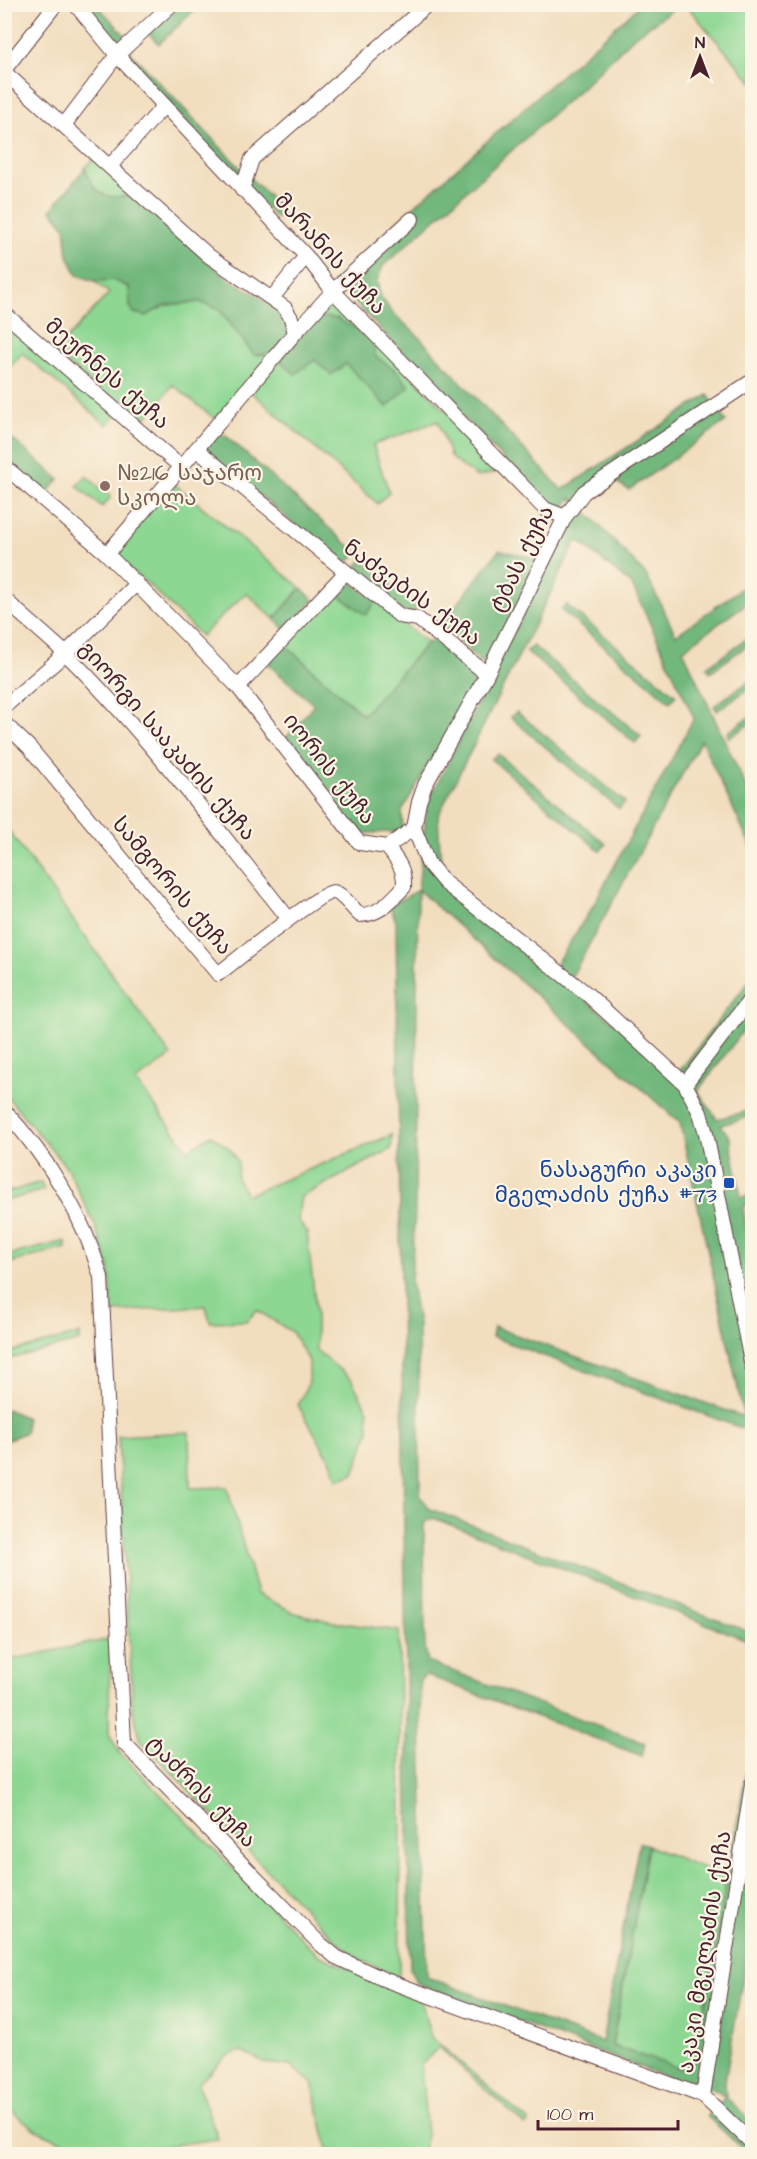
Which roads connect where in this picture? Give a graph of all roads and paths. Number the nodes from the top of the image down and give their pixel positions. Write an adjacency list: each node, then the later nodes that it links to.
1 (56, 4): 6 (street)
2 (75, 4): 5 (street, მარანის ქუჩა)
3 (172, 4): 5 (street)
4 (428, 4): 10 (street)
5 (117, 55): 7 (street, მარანის ქუჩა); 8 (street)
6 (4, 71): 8 (street)
7 (164, 106): 9 (street); 10 (street, მარანის ქუჩა)
8 (64, 124): 9 (street)
9 (110, 166): 14 (street)
10 (242, 190): 12 (street, მარანის ქუჩა)
11 (412, 219): 13 (street)
12 (306, 256): 13 (street, მარანის ქუჩა); 14 (street)
13 (333, 291): 16 (street); 21 (street, მარანის ქუჩა)
14 (272, 298): 16 (street)
15 (4, 313): 20 (street, მეურნეს ქუჩა)
16 (295, 333): 18 (street)
17 (753, 381): 21 (street, ტბას ქუჩა)
18 (196, 449): 20 (street); 23 (street, ნაძვების ქუჩა)
19 (4, 466): 22 (street, იორის ქუჩა)
20 (181, 467): 22 (street)
21 (566, 517): 27 (street, ტბას ქუჩა)
22 (107, 554): 24 (street, იორის ქუჩა)
23 (346, 572): 27 (street, ნაძვების ქუჩა); 28 (street)
24 (137, 582): 26 (street); 28 (street, იორის ქუჩა)
25 (4, 599): 26 (street, გიორგი სააკაძის ქუჩა)
26 (66, 654): 29 (street); 33 (street, გიორგი სააკაძის ქუჩა)
27 (487, 674): 31 (street, ტბას ქუჩა)
28 (238, 687): 32 (street, იორის ქუჩა)
29 (4, 708)
30 (4, 723): 33 (street, სამგორის ქუჩა)
31 (414, 828): 32 (street, იორის ქუჩა); 35 (street)
32 (387, 847): 33 (street, სამგორის ქუჩა)
33 (289, 919)
34 (753, 997): 35 (street)
35 (685, 1084): 37 (street)
36 (4, 1110): 39 (street, ტაძრის ქუჩა)
37 (753, 1366)
38 (753, 1784): 39 (street, აკაკი მგელაძის ქუჩა)
39 (703, 2096): 40 (street, აკაკი მგელაძის ქუჩა)
40 (753, 2142)

